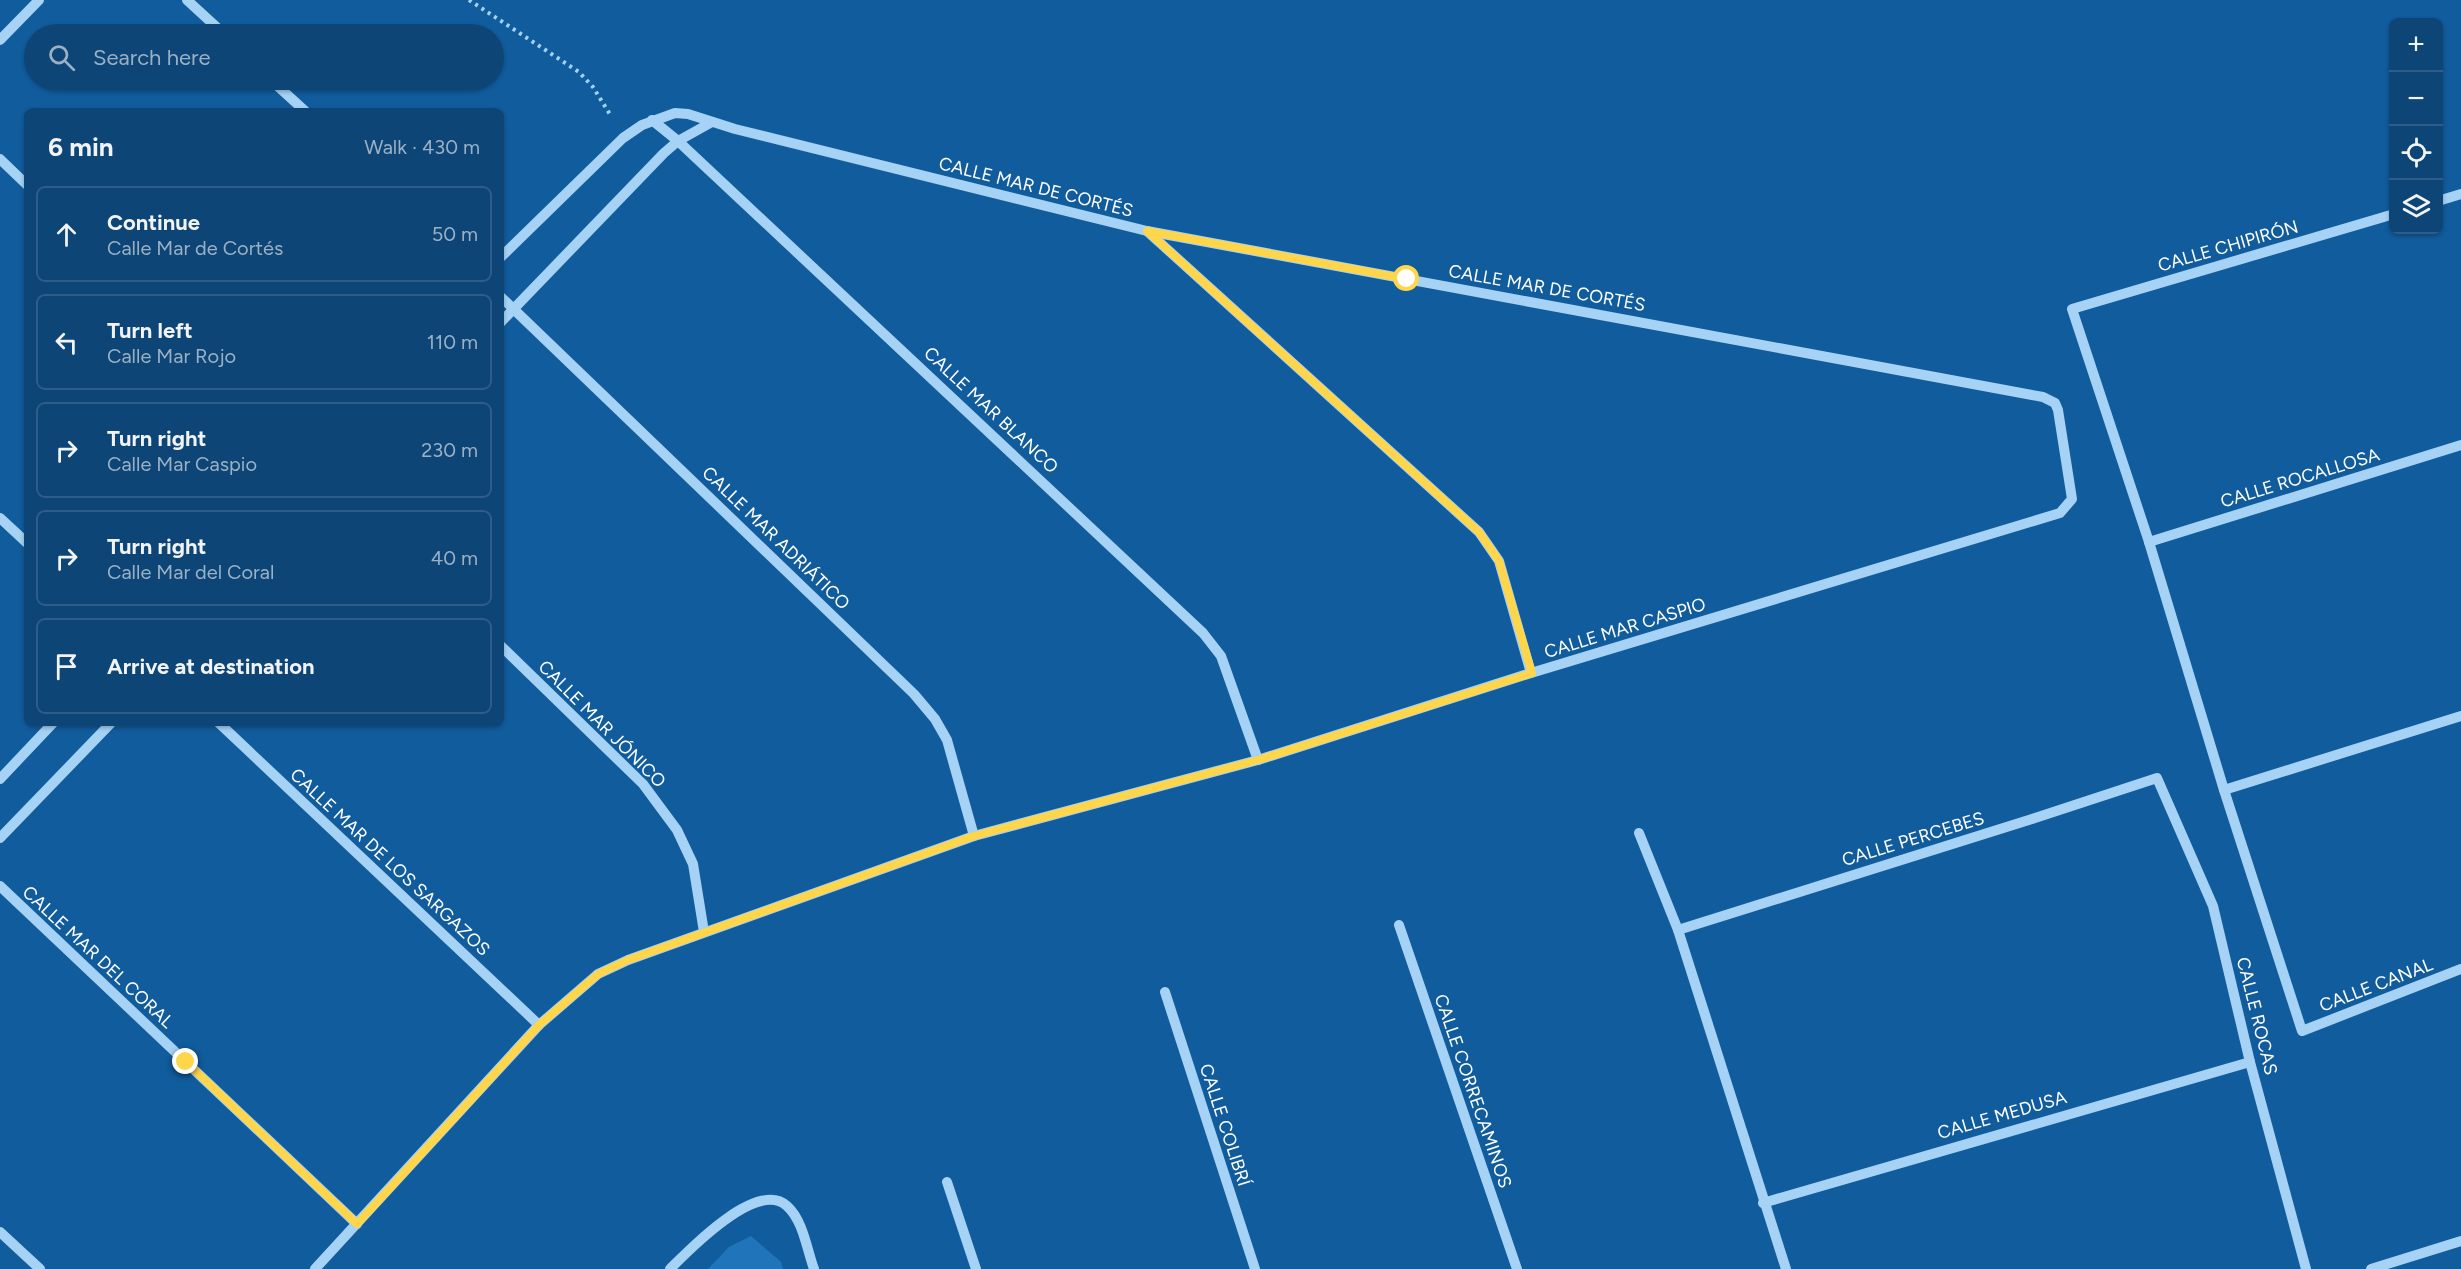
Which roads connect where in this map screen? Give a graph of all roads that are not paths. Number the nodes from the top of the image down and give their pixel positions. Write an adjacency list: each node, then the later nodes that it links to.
1 (39, 0): 4 (street)
2 (188, 0): 3 (street)
3 (213, 24)
4 (0, 40)
5 (282, 90): 6 (street)
6 (301, 108)
7 (652, 120): 8 (street, CALLE MAR DE CORTÉS); 9 (street, CALLE MAR BLANCO); 16 (street, CALLE MAR DE CORTÉS)
8 (712, 122): 9 (street); 15 (street, CALLE MAR DE CORTÉS)
9 (678, 141): 18 (street); 31 (street, CALLE MAR BLANCO)
10 (0, 159): 11 (street)
11 (24, 182)
12 (2461, 195): 13 (street)
13 (2443, 200)
14 (2389, 215): 24 (street, CALLE CHIPIRÓN)
15 (1147, 231): 20 (street, CALLE MAR DE CORTÉS); 26 (street)
16 (504, 254)
17 (504, 300): 18 (street, CALLE MAR ADRIÁTICO)
18 (513, 309): 19 (street); 36 (street, CALLE MAR ADRIÁTICO)
19 (504, 319)
20 (2058, 410): 26 (street, CALLE MAR CASPIO)
21 (2461, 445): 24 (street, CALLE ROCALLOSA)
22 (0, 518): 23 (street)
23 (24, 540)
24 (2149, 543): 34 (street)
25 (504, 649): 41 (street, CALLE MAR JÓNICO)
26 (1532, 673): 31 (street, CALLE MAR CASPIO)
27 (2461, 716): 34 (street)
28 (51, 726): 33 (street)
29 (108, 726): 37 (street)
30 (222, 726): 44 (street, CALLE MAR DE LOS SARGAZOS)
31 (1258, 760): 36 (street, CALLE MAR CASPIO)
32 (2157, 778): 40 (street, CALLE PERCEBES); 45 (street, CALLE ROCAS)
33 (0, 779)
34 (2224, 790): 42 (street, CALLE CANAL)
35 (1639, 833): 40 (street)
36 (974, 836): 41 (street, CALLE MAR CASPIO)
37 (0, 838)
38 (0, 886): 48 (street, CALLE MAR DEL CORAL)
39 (1399, 925): 57 (street, CALLE CORRECAMINOS)
40 (1678, 930): 47 (street)
41 (704, 932): 44 (street, CALLE MAR CASPIO)
42 (2461, 969)
43 (1165, 992): 56 (street, CALLE COLIBRÍ)
44 (539, 1025): 48 (street, CALLE MAR CASPIO)
45 (2250, 1062): 47 (street, CALLE MEDUSA); 59 (street, CALLE ROCAS)
46 (947, 1182): 55 (street)
47 (1763, 1203): 58 (street)
48 (357, 1224): 52 (street, CALLE MAR CASPIO)
49 (0, 1232): 51 (street)
50 (2461, 1241): 60 (street)
51 (40, 1269)
52 (315, 1269)
53 (670, 1269): 54 (street)
54 (814, 1269)
55 (976, 1269)
56 (1255, 1269)
57 (1517, 1269)
58 (1786, 1269)
59 (2306, 1269)
60 (2371, 1269)

